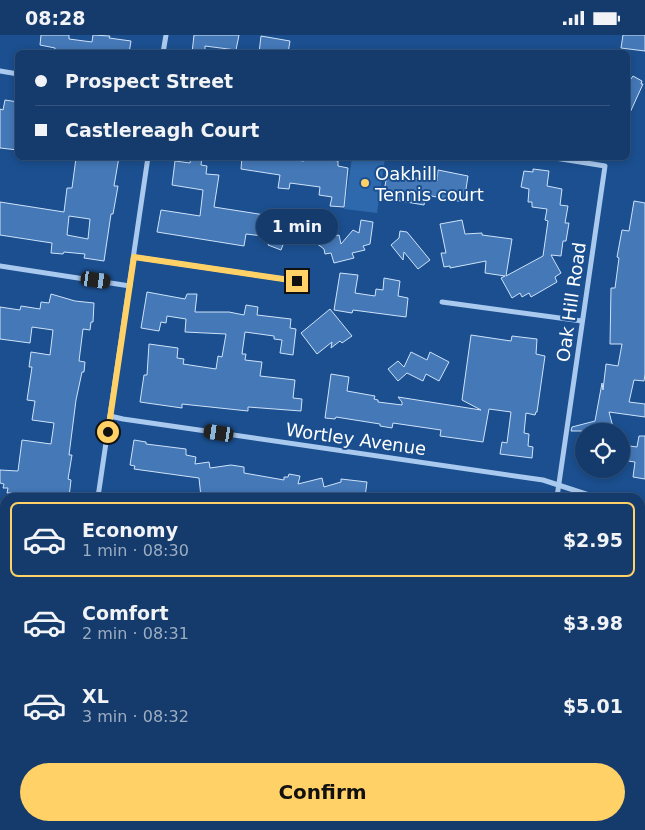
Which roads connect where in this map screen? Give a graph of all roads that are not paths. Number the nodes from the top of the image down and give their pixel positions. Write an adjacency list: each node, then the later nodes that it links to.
1 (166, 35): 2 (street)
2 (164, 50)
3 (0, 71): 4 (street)
4 (15, 74)
5 (148, 160): 7 (street)
6 (566, 160): 12 (street, Oak Hill Road)
7 (134, 257): 9 (street); 10 (street)
8 (0, 266): 10 (street)
9 (297, 281)
10 (130, 285): 13 (street)
11 (442, 302): 12 (street)
12 (582, 321): 14 (street, Oak Hill Road)
13 (110, 416): 14 (street, Wortley Avenue); 15 (street)
14 (558, 485): 16 (street, Oak Hill Road); 17 (street, Wortley Avenue)
15 (99, 493)
16 (557, 493)
17 (583, 493)

